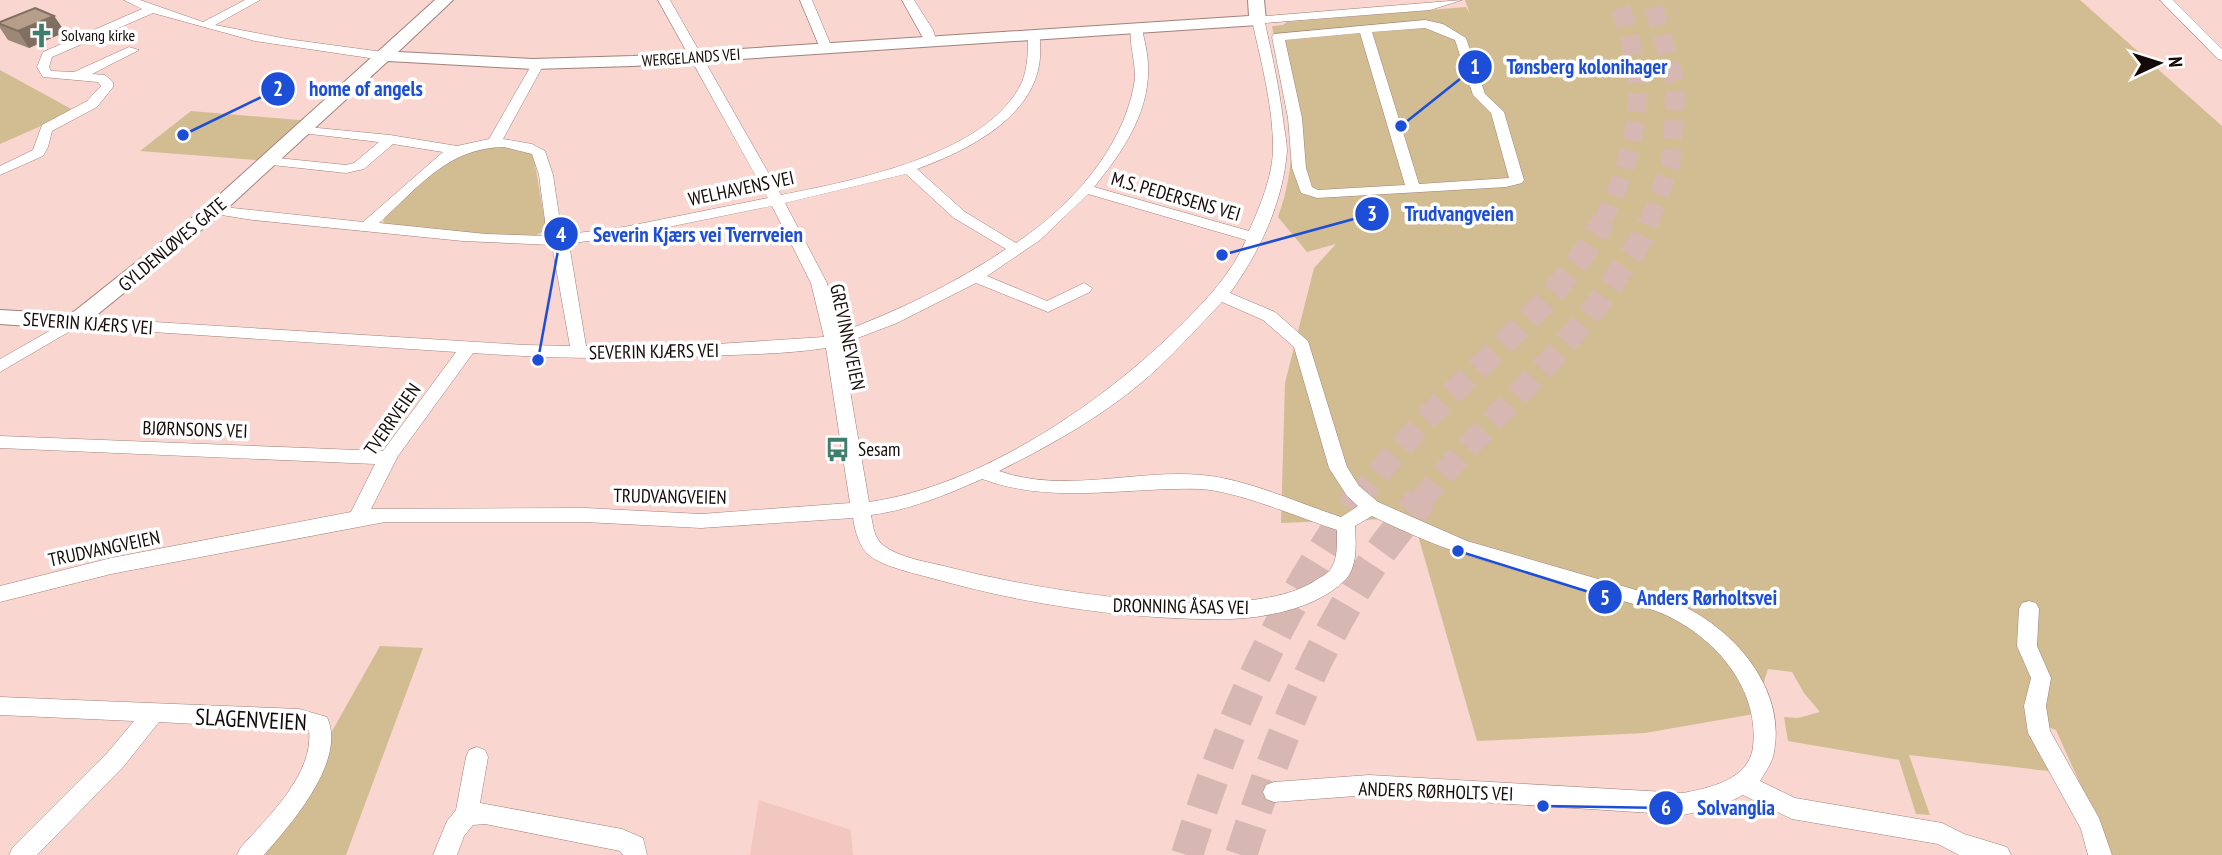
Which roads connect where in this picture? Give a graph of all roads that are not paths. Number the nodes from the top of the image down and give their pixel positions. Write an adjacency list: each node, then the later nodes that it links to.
1 (130, 0): 10 (street, WERGELANDS VEI)
2 (254, 0): 12 (street)
3 (445, 0): 19 (main road, GYLDENLØVES GATE)
4 (664, 0): 21 (street, GREVINNEVEIEN)
5 (806, 0): 17 (street)
6 (908, 0): 16 (street)
7 (1256, 0): 11 (main road, TRUDVANGVEIEN)
8 (1456, 0): 11 (street)
9 (2166, 0): 20 (street)
10 (152, 9): 12 (street, WERGELANDS VEI); 23 (street)
11 (1258, 20): 13 (main road, WERGELANDS VEI); 36 (street, TRUDVANGVEIEN)
12 (206, 25): 19 (street, WERGELANDS VEI)
13 (1136, 27): 15 (main road, WERGELANDS VEI); 32 (street, SEVERIN KJÆRS VEI)
14 (1366, 29): 31 (street); 31 (street); 31 (street)
15 (1034, 34): 16 (main road, WERGELANDS VEI); 29 (street, WELHAVENS VEI)
16 (930, 42): 17 (main road, WERGELANDS VEI)
17 (825, 48): 21 (main road, WERGELANDS VEI)
18 (133, 50): 23 (street)
19 (383, 56): 22 (main road, WERGELANDS VEI); 24 (main road, GYLDENLØVES GATE)
20 (2222, 56)
21 (695, 57): 22 (main road, WERGELANDS VEI); 33 (street, GREVINNEVEIEN)
22 (538, 64): 26 (street)
23 (75, 76): 30 (street)
24 (302, 129): 25 (street); 28 (main road, GYLDENLØVES GATE)
25 (390, 139): 27 (street); 28 (street)
26 (493, 144): 27 (street); 37 (street)
27 (456, 150): 35 (street)
28 (268, 161): 34 (main road, GYLDENLØVES GATE)
29 (909, 169): 33 (street, WELHAVENS VEI); 38 (street)
30 (0, 171)
31 (1413, 188)
32 (1086, 190): 36 (street, M.S. PEDERSENS VEI); 38 (street, SEVERIN KJÆRS VEI)
33 (776, 200): 37 (street, WELHAVENS VEI); 44 (street, GREVINNEVEIEN)
34 (214, 210): 35 (street, WELHAVENS VEI); 43 (main road, GYLDENLØVES GATE)
35 (367, 226): 37 (street, WELHAVENS VEI)
36 (1256, 238): 41 (street, TRUDVANGVEIEN)
37 (554, 240): 46 (street)
38 (1018, 249): 39 (street, SEVERIN KJÆRS VEI)
39 (975, 277): 40 (street); 44 (street, SEVERIN KJÆRS VEI)
40 (1084, 288)
41 (1220, 295): 50 (street, TRUDVANGVEIEN); 51 (street)
42 (0, 317): 43 (main road, SEVERIN KJÆRS VEI)
43 (74, 322): 45 (street, SEVERIN KJÆRS VEI); 47 (street, GYLDENLØVES GATE)
44 (833, 341): 46 (street, SEVERIN KJÆRS VEI); 52 (street, GREVINNEVEIEN)
45 (468, 348): 46 (street, SEVERIN KJÆRS VEI); 49 (street, TVERRVEIEN)
46 (579, 352)
47 (0, 366)
48 (0, 442): 49 (street, BJØRNSONS VEI)
49 (389, 458): 53 (street, TVERRVEIEN)
50 (982, 471): 51 (street); 52 (street, TRUDVANGVEIEN)
51 (1371, 507): 52 (street, DRONNING ÅSAS VEI); 59 (street, ANDERS RØRHOLTS VEI)
52 (859, 510): 53 (street, TRUDVANGVEIEN)
53 (358, 518): 54 (street, TRUDVANGVEIEN)
54 (0, 594)
55 (2029, 609): 67 (street)
56 (0, 706): 57 (street, SLAGENVEIEN)
57 (153, 713): 62 (street); 63 (street, SLAGENVEIEN)
58 (477, 757): 61 (street)
59 (1742, 783): 60 (street, ANDERS RØRHOLTS VEI); 66 (street)
60 (1275, 792)
61 (467, 815): 64 (street); 65 (street)
62 (21, 855)
63 (249, 855)
64 (445, 855)
65 (635, 855)
66 (1999, 855)
67 (2100, 855)

